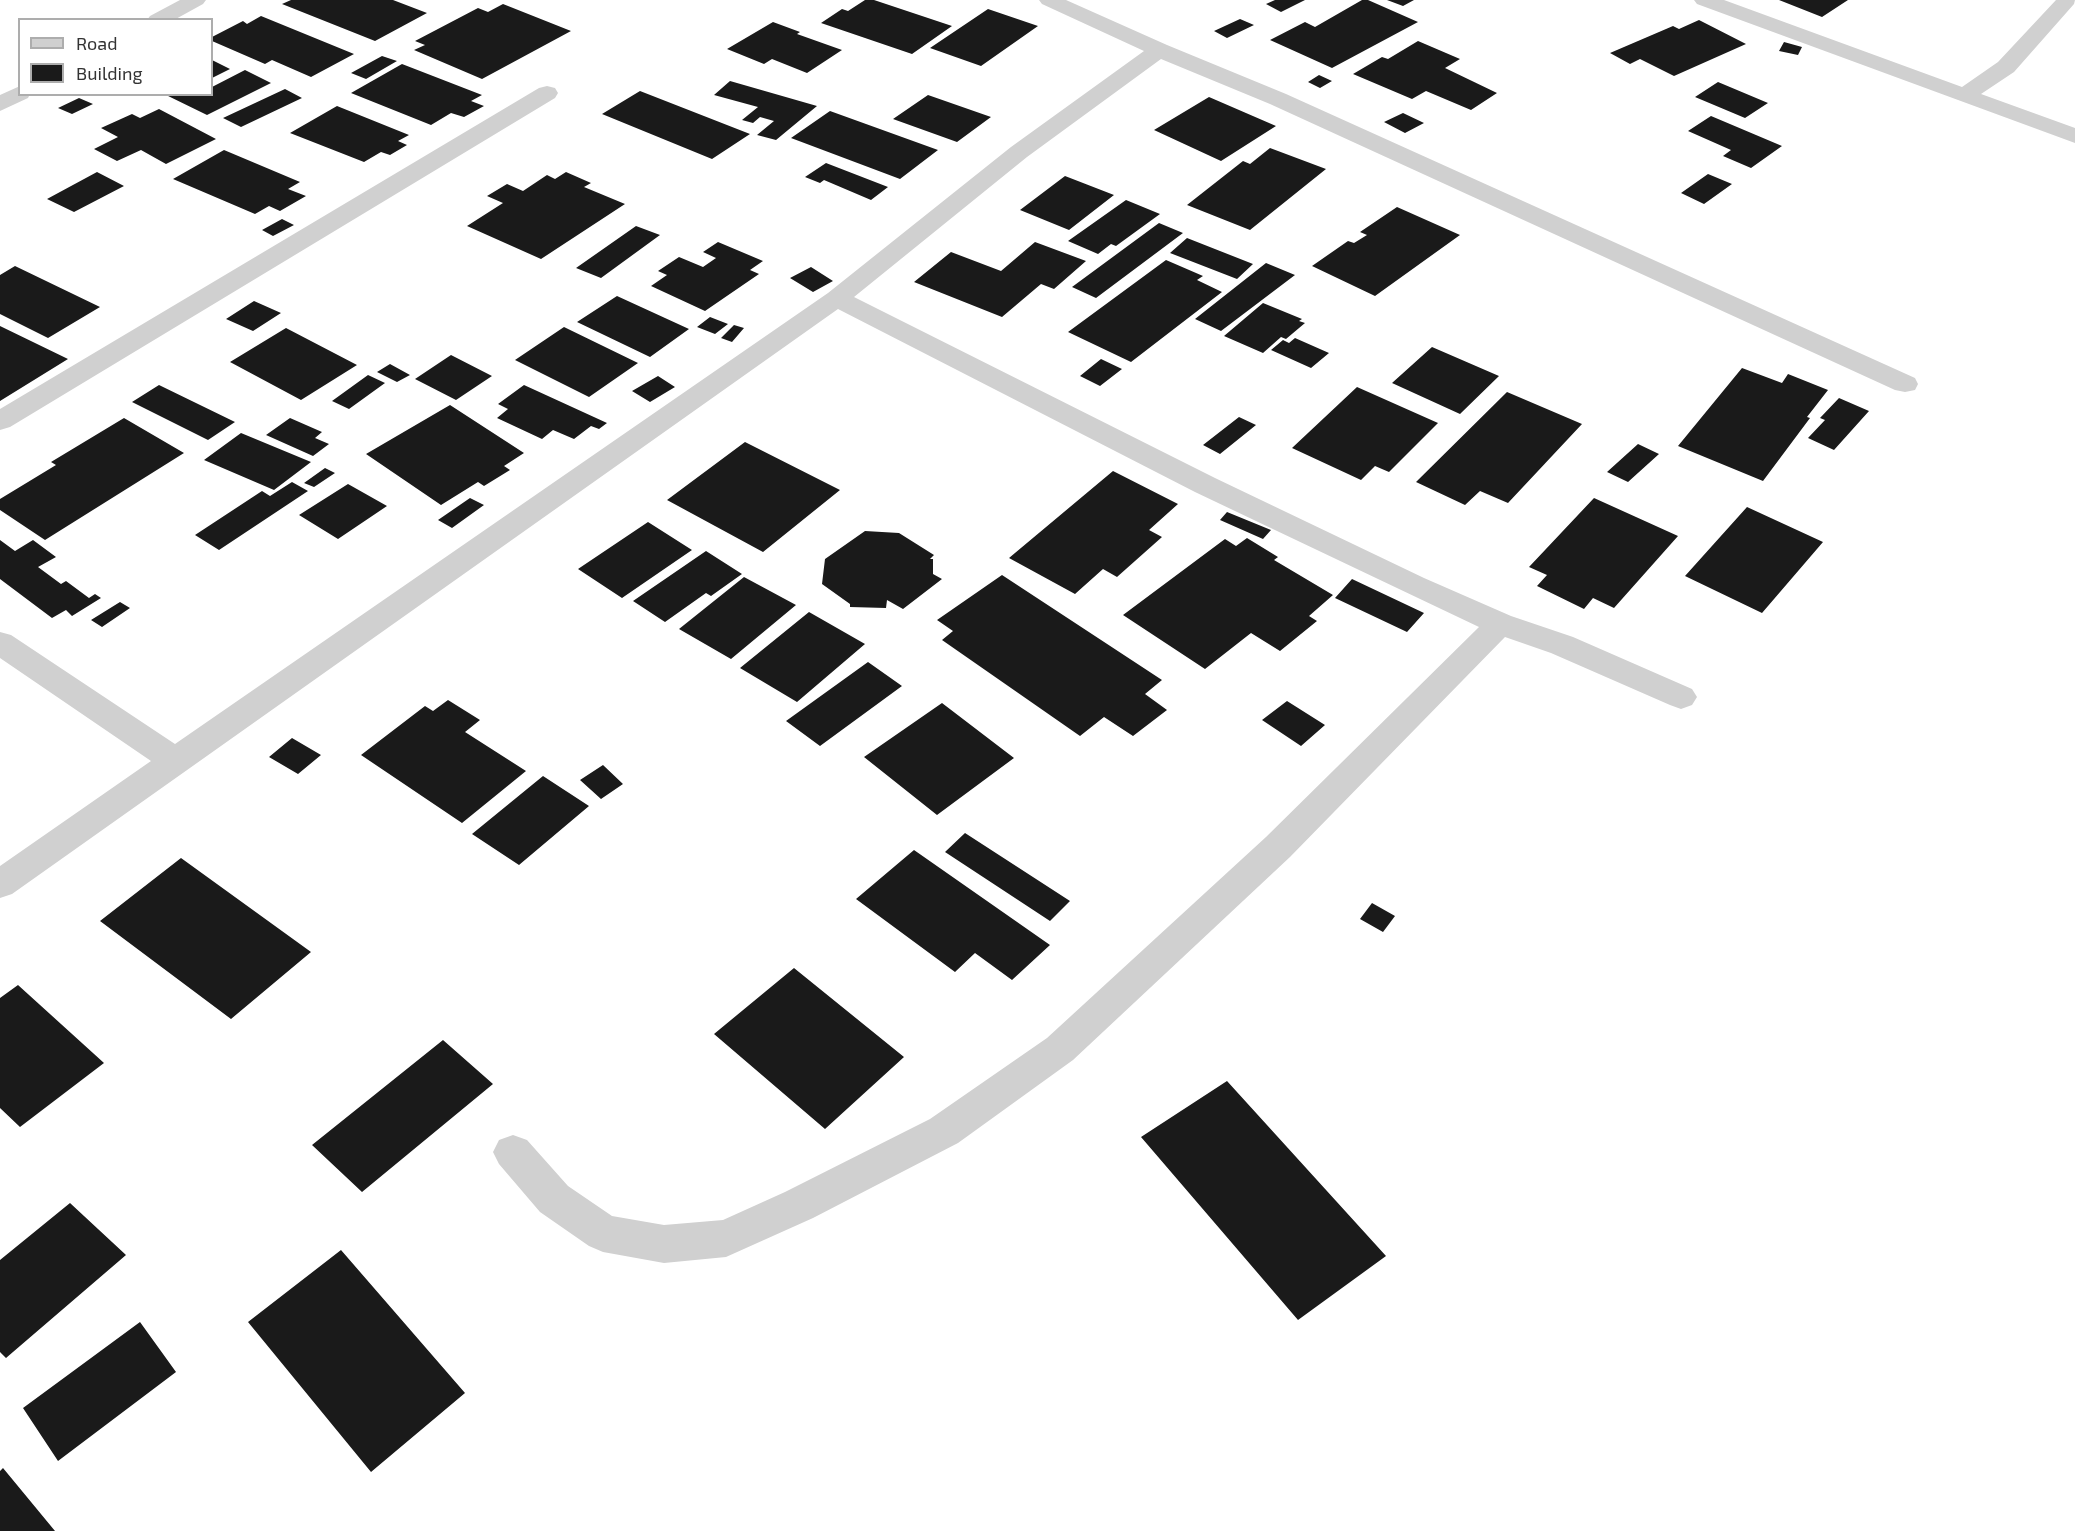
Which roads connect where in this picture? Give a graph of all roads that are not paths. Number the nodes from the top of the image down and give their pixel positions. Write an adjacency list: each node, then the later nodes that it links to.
1 (196, 0): 5 (street)
2 (1049, 0): 6 (street)
3 (1704, 0): 9 (street)
4 (2067, 0): 9 (street)
5 (161, 18)
6 (1160, 50): 12 (street); 13 (street)
7 (547, 93): 14 (street)
8 (18, 94): 10 (street)
9 (1965, 95): 11 (street)
10 (0, 104)
11 (2075, 136)
12 (837, 298): 15 (street); 18 (street)
13 (1905, 384)
14 (0, 421)
15 (1500, 624): 17 (street); 20 (street)
16 (0, 643): 18 (street)
17 (1681, 697)
18 (175, 761): 19 (street)
19 (0, 884)
20 (513, 1152)

